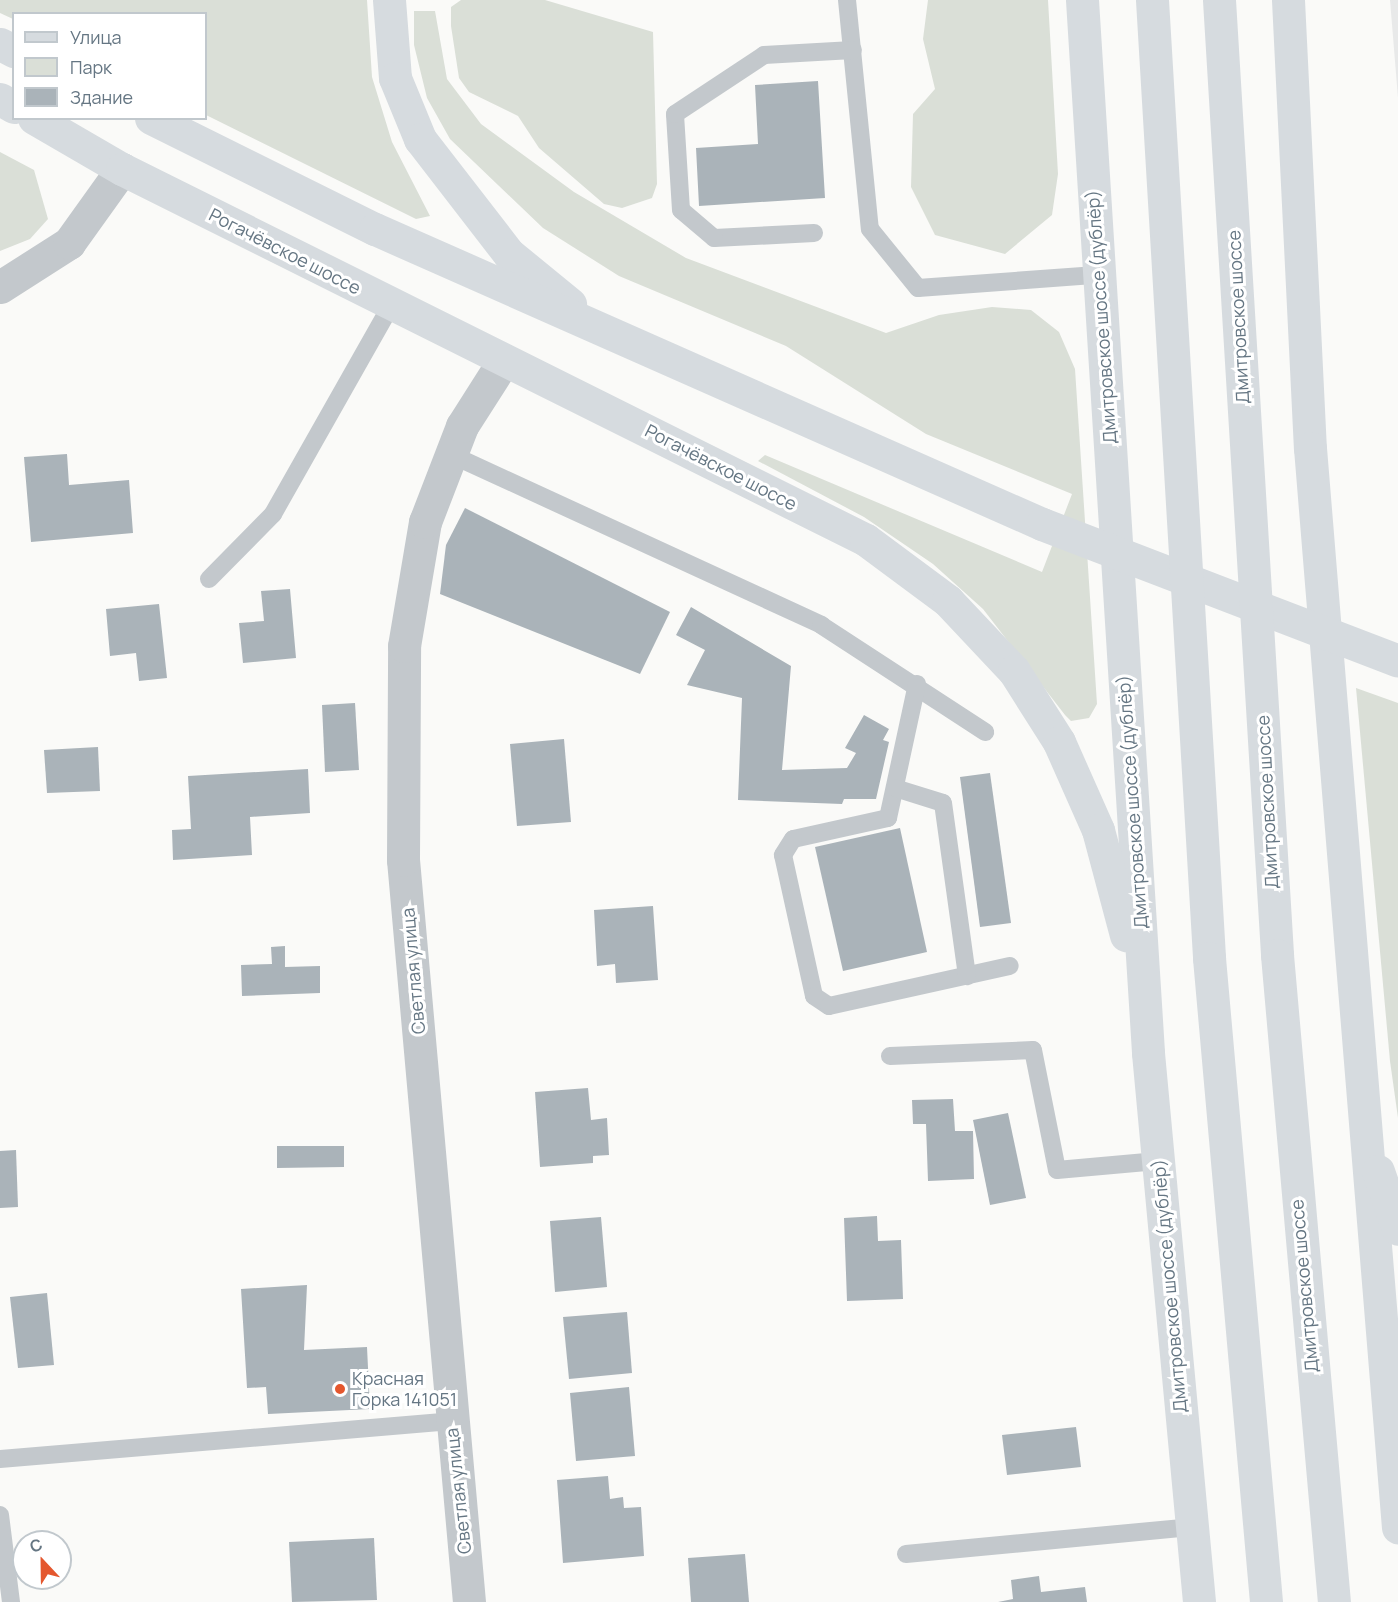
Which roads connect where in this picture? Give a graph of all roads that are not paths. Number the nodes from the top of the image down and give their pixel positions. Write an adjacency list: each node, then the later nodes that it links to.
1 (389, 0): 15 (main road)
2 (847, 0): 7 (lane)
3 (1082, 0): 12 (main road, Дмитровское шоссе (дублёр))
4 (1152, 0): 39 (main road)
5 (1219, 0): 40 (main road, Дмитровское шоссе)
6 (1288, 0): 27 (main road)
7 (853, 50): 11 (lane); 12 (lane)
8 (37, 120): 10 (main road, Рогачёвское шоссе)
9 (156, 120): 15 (main road)
10 (122, 169): 13 (street); 14 (main road, Рогачёвское шоссе)
11 (814, 232)
12 (1097, 275): 25 (main road, Дмитровское шоссе (дублёр))
13 (0, 287)
14 (392, 304): 16 (main road, Рогачёвское шоссе); 18 (lane)
15 (604, 332): 19 (main road)
16 (504, 360): 17 (street, Светлая улица); 25 (main road, Рогачёвское шоссе)
17 (450, 454): 20 (lane); 30 (street, Светлая улица)
18 (209, 579)
19 (1398, 661)
20 (917, 684): 21 (lane); 22 (lane)
21 (985, 732)
22 (895, 788): 24 (lane); 24 (lane)
23 (1010, 966): 24 (lane)
24 (967, 976)
25 (1148, 1053): 28 (main road, Дмитровское шоссе (дублёр))
26 (890, 1056): 28 (lane)
27 (1361, 1124): 29 (main road); 34 (main road)
28 (1158, 1161): 33 (main road, Дмитровское шоссе (дублёр))
29 (1398, 1229)
30 (451, 1421): 31 (lane); 37 (street, Светлая улица)
31 (0, 1459)
32 (0, 1515): 36 (lane)
33 (1191, 1527): 35 (lane); 38 (main road, Дмитровское шоссе (дублёр))
34 (1398, 1527)
35 (906, 1554)
36 (11, 1602)
37 (469, 1602)
38 (1199, 1602)
39 (1266, 1602)
40 (1334, 1602)

